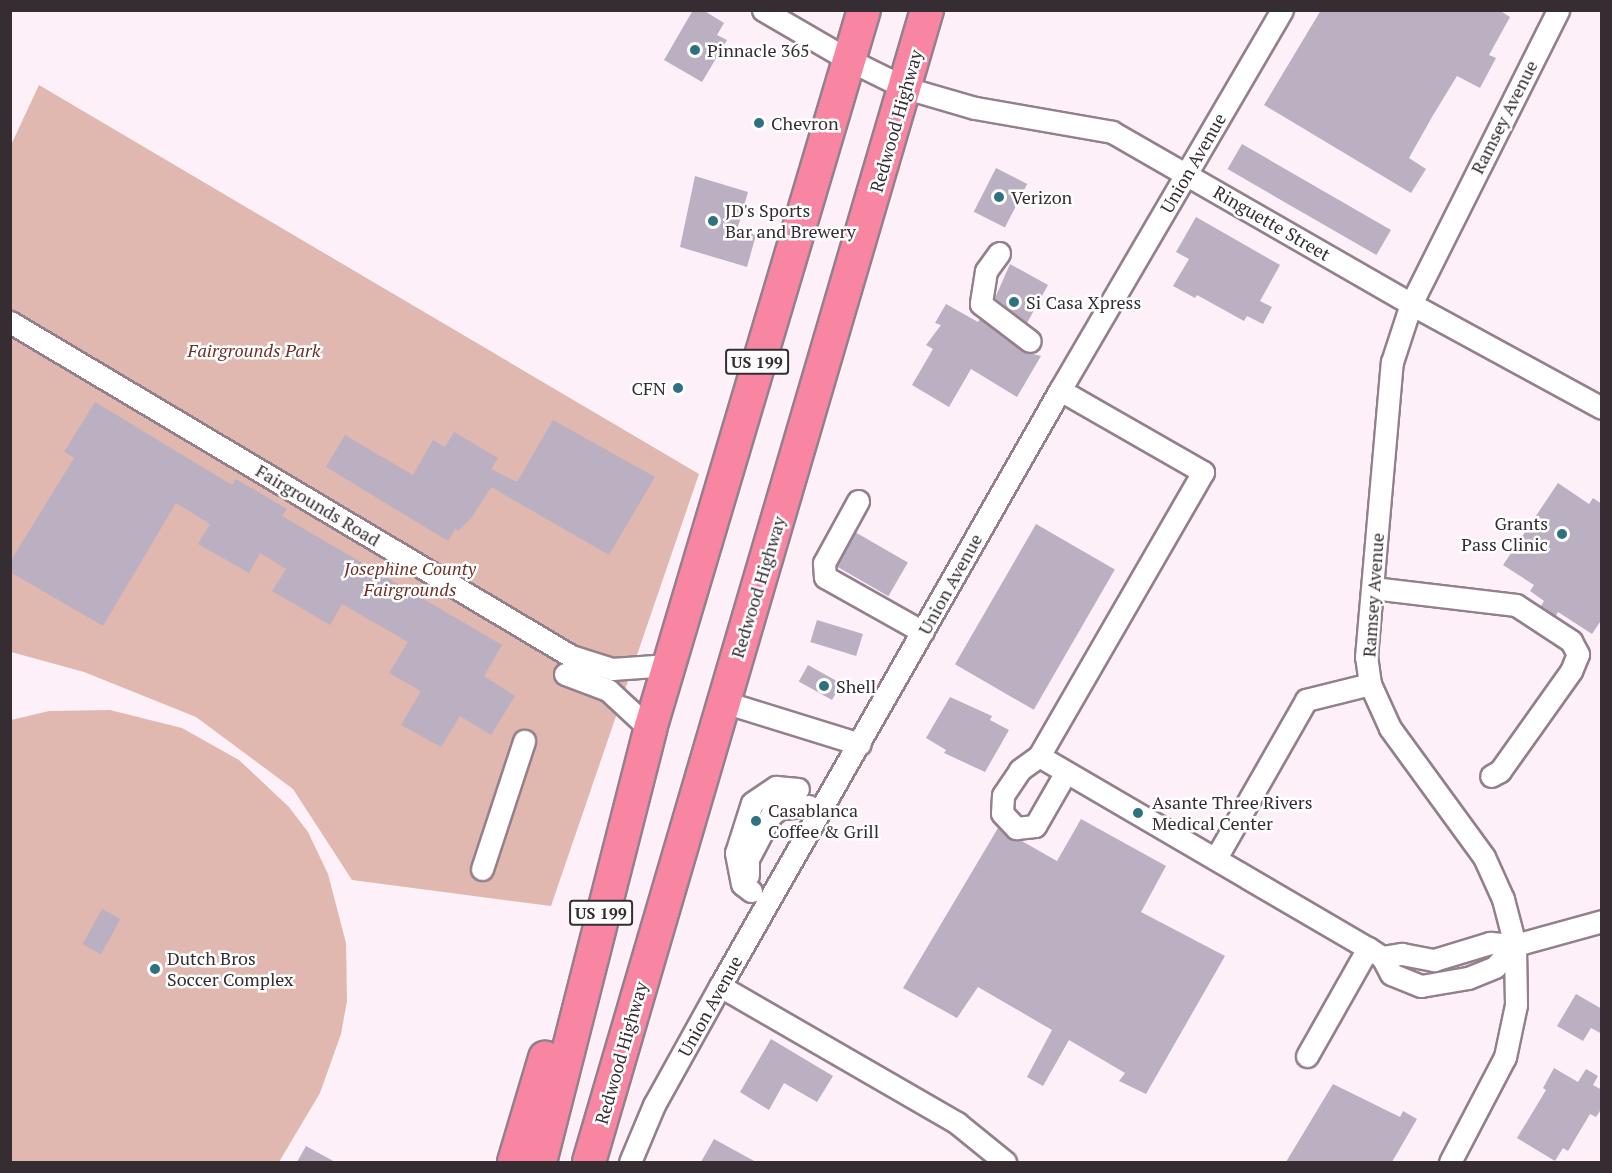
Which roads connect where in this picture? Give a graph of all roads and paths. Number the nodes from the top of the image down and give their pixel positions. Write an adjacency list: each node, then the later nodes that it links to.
1 (763, 10): 6 (street, Ringuette Street)
2 (864, 10): 6 (highway, US 199)
3 (927, 10): 7 (highway, Redwood Highway / US 199)
4 (1282, 10): 8 (street, Union Avenue)
5 (1558, 10): 10 (street, Ramsey Avenue)
6 (849, 60): 7 (street, Ringuette Street); 18 (highway, US 199)
7 (906, 88): 8 (street, Ringuette Street); 21 (highway, Redwood Highway / US 199)
8 (1187, 173): 10 (street, Ringuette Street); 13 (street, Union Avenue)
9 (999, 253): 12 (street)
10 (1411, 304): 14 (street, Ringuette Street); 16 (street, Ramsey Avenue)
11 (10, 322): 19 (street, Fairgrounds Road)
12 (1030, 342)
13 (1060, 390): 17 (street, Union Avenue); 25 (street)
14 (1602, 408)
15 (858, 501): 17 (street)
16 (1373, 588): 20 (street, Ramsey Avenue); 27 (street)
17 (923, 632): 24 (street, Union Avenue)
18 (669, 664): 19 (street, Fairgrounds Road); 22 (highway, US 199)
19 (568, 665): 22 (street)
20 (1370, 684): 29 (street); 33 (street, Ramsey Avenue)
21 (724, 702): 24 (street); 39 (highway, Redwood Highway / US 199)
22 (650, 729): 30 (highway, US 199)
23 (524, 741): 31 (street)
24 (860, 744): 35 (street, Union Avenue)
25 (1039, 756): 26 (street); 26 (street)
26 (1066, 772): 29 (street)
27 (1491, 776)
28 (803, 798): 28 (street)
29 (1216, 858): 34 (street)
30 (614, 859): 37 (highway); 38 (highway, US 199)
31 (483, 869)
32 (1602, 921): 33 (street)
33 (1515, 945): 34 (street); 42 (street, Ramsey Avenue)
34 (1375, 953): 36 (street)
35 (720, 986): 40 (street, Union Avenue); 41 (street)
36 (1307, 1056)
37 (514, 1162)
38 (540, 1162)
39 (589, 1162)
40 (630, 1162)
41 (1005, 1162)
42 (1450, 1162)

